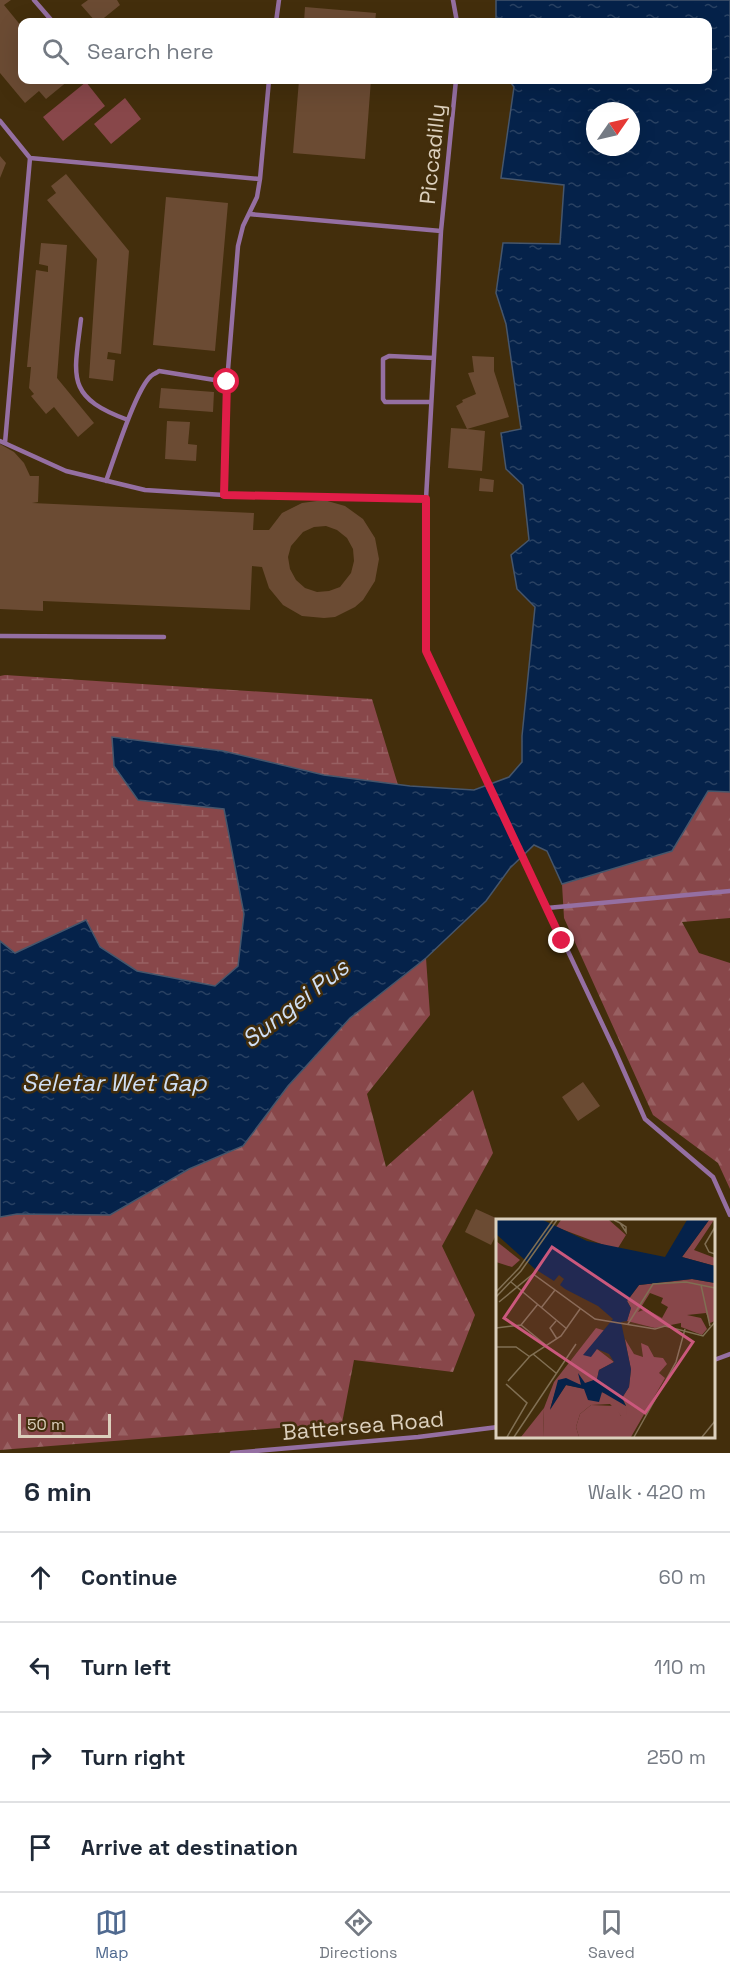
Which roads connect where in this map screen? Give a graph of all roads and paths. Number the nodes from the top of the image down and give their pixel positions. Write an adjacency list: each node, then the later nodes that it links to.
1 (34, 0): 4 (lane)
2 (279, 0): 5 (lane)
3 (453, 0): 6 (lane)
4 (50, 18)
5 (277, 18)
6 (456, 18)
7 (269, 84): 11 (lane)
8 (456, 84): 13 (lane, Piccadilly)
9 (0, 121): 10 (lane)
10 (30, 158): 11 (lane); 19 (lane)
11 (260, 178): 12 (lane)
12 (249, 214): 13 (lane); 16 (lane)
13 (441, 231): 15 (lane, Piccadilly)
14 (81, 319): 18 (lane)
15 (434, 358): 17 (lane, Piccadilly); 17 (lane)
16 (227, 382): 18 (lane); 21 (lane)
17 (431, 402): 22 (lane, Piccadilly)
18 (128, 420): 20 (lane)
19 (2, 442): 20 (lane)
20 (106, 481): 21 (lane)
21 (224, 495): 22 (lane)
22 (426, 499): 26 (lane, Piccadilly)
23 (0, 636): 24 (lane)
24 (164, 637)
25 (730, 891): 26 (lane)
26 (547, 908): 27 (lane, Piccadilly)
27 (730, 1215)
28 (730, 1354): 29 (lane)
29 (715, 1360)
30 (496, 1427): 31 (lane, Battersea Road)
31 (232, 1453)

